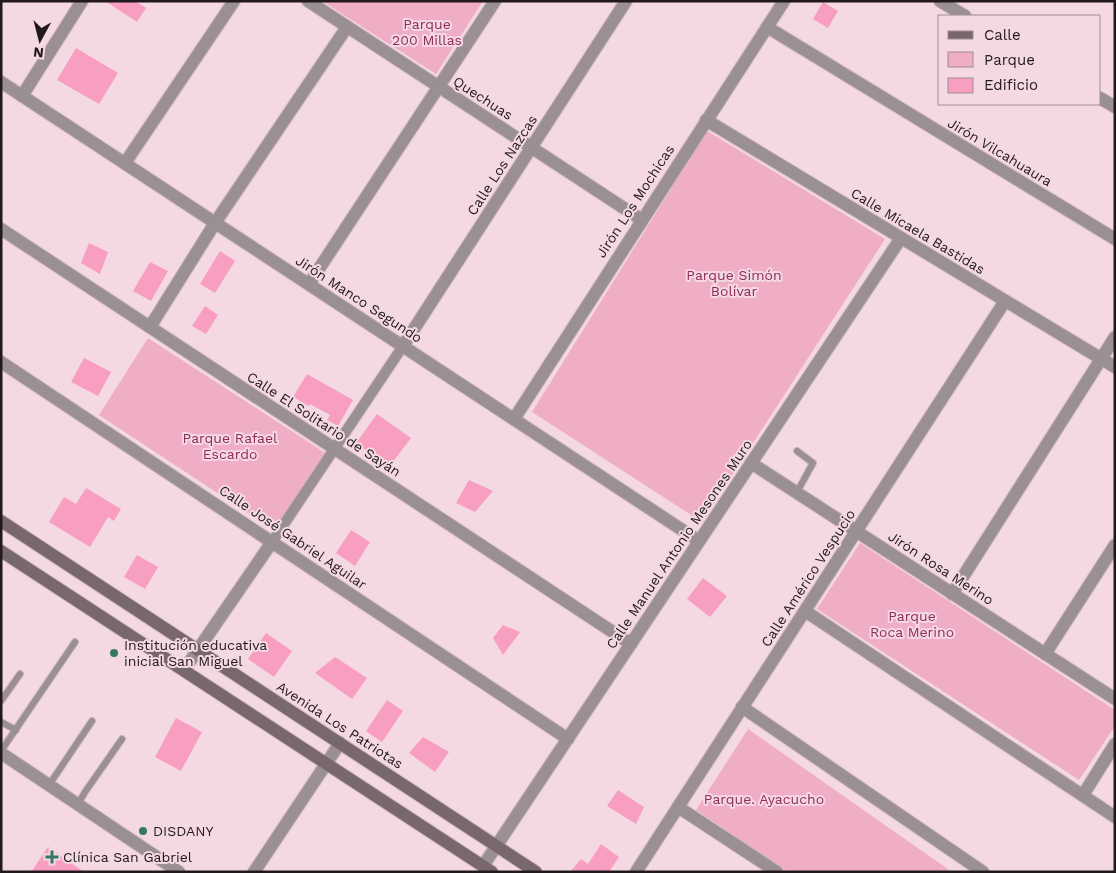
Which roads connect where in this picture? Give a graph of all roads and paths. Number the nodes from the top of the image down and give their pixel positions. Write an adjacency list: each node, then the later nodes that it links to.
1 (82, 1): 13 (street)
2 (234, 1): 16 (street)
3 (308, 1): 9 (street, Quechuas)
4 (495, 1): 12 (street)
5 (626, 1): 15 (street, Calle Los Nazcas)
6 (784, 1): 10 (street, Jirón Los Mochicas)
7 (940, 1): 8 (street)
8 (963, 15)
9 (348, 27): 12 (street, Quechuas); 18 (street)
10 (766, 28): 14 (street, Jirón Los Mochicas); 21 (street, Jirón Vilcahuaura)
11 (1, 82): 13 (street, Jirón Manco Segundo)
12 (439, 87): 15 (street, Quechuas); 22 (street)
13 (22, 96): 16 (street, Jirón Manco Segundo)
14 (706, 120): 17 (street, Jirón Los Mochicas); 20 (street, Calle Micaela Bastidas)
15 (532, 147): 17 (street, Quechuas); 26 (street, Calle Los Nazcas)
16 (125, 163): 18 (street, Jirón Manco Segundo)
17 (642, 220): 30 (street, Jirón Los Mochicas)
18 (215, 223): 22 (street, Jirón Manco Segundo); 24 (street)
19 (1, 229): 24 (street, Calle El Solitario de Sayán)
20 (901, 238): 23 (street, Calle Micaela Bastidas); 33 (street, Calle Manuel Antonio Mesones Muro)
21 (1115, 240)
22 (309, 284): 26 (street, Jirón Manco Segundo)
23 (1005, 301): 27 (street, Calle Micaela Bastidas); 36 (street, Calle Américo Vespucio)
24 (150, 327): 31 (street, Calle El Solitario de Sayán)
25 (1115, 337): 27 (street)
26 (403, 346): 30 (street, Jirón Manco Segundo); 31 (street)
27 (1100, 358): 29 (street, Calle Micaela Bastidas); 41 (street)
28 (1, 362): 38 (street, Calle José Gabriel Aguilar)
29 (1115, 367)
30 (514, 419): 37 (street, Jirón Manco Segundo)
31 (334, 449): 38 (street); 44 (street, Calle El Solitario de Sayán)
32 (797, 451): 34 (lane)
33 (751, 463): 34 (street, Jirón Rosa Merino); 37 (street, Calle Manuel Antonio Mesones Muro)
34 (797, 492): 36 (street, Jirón Rosa Merino)
35 (1, 521): 45 (main road, Avenida Los Patriotas)
36 (856, 531): 41 (street, Jirón Rosa Merino); 42 (street, Calle Américo Vespucio)
37 (700, 541): 44 (street, Calle Manuel Antonio Mesones Muro)
38 (272, 542): 45 (street); 56 (street, Calle José Gabriel Aguilar)
39 (1115, 545): 46 (street)
40 (1, 551): 47 (main road)
41 (952, 594): 46 (street, Jirón Rosa Merino)
42 (805, 611): 51 (street, Calle Américo Vespucio); 62 (street)
43 (75, 642): 54 (lane)
44 (631, 644): 56 (street, Calle Manuel Antonio Mesones Muro)
45 (198, 650): 47 (street); 57 (main road, Avenida Los Patriotas)
46 (1045, 654): 49 (street, Jirón Rosa Merino)
47 (184, 670): 60 (main road)
48 (20, 674): 50 (lane)
49 (1115, 699)
50 (1, 701)
51 (742, 707): 64 (street, Calle Américo Vespucio); 73 (street)
52 (92, 721): 61 (lane)
53 (1, 722): 54 (lane)
54 (16, 730): 59 (lane)
55 (122, 739): 63 (lane)
56 (568, 739): 66 (street, Calle Manuel Antonio Mesones Muro)
57 (340, 743): 60 (street); 66 (main road, Avenida Los Patriotas)
58 (1115, 744): 62 (street)
59 (1, 752): 61 (street)
60 (327, 762): 67 (main road); 69 (street)
61 (49, 785): 63 (street)
62 (1083, 795): 65 (street)
63 (78, 804): 68 (street)
64 (678, 807): 71 (street, Calle Américo Vespucio); 72 (street)
65 (1115, 817)
66 (496, 846): 67 (street, Calle Manuel Antonio Mesones Muro); 70 (main road, Avenida Los Patriotas)
67 (487, 869)
68 (179, 872)
69 (254, 872)
70 (536, 872)
71 (636, 872)
72 (777, 872)
73 (983, 872)

